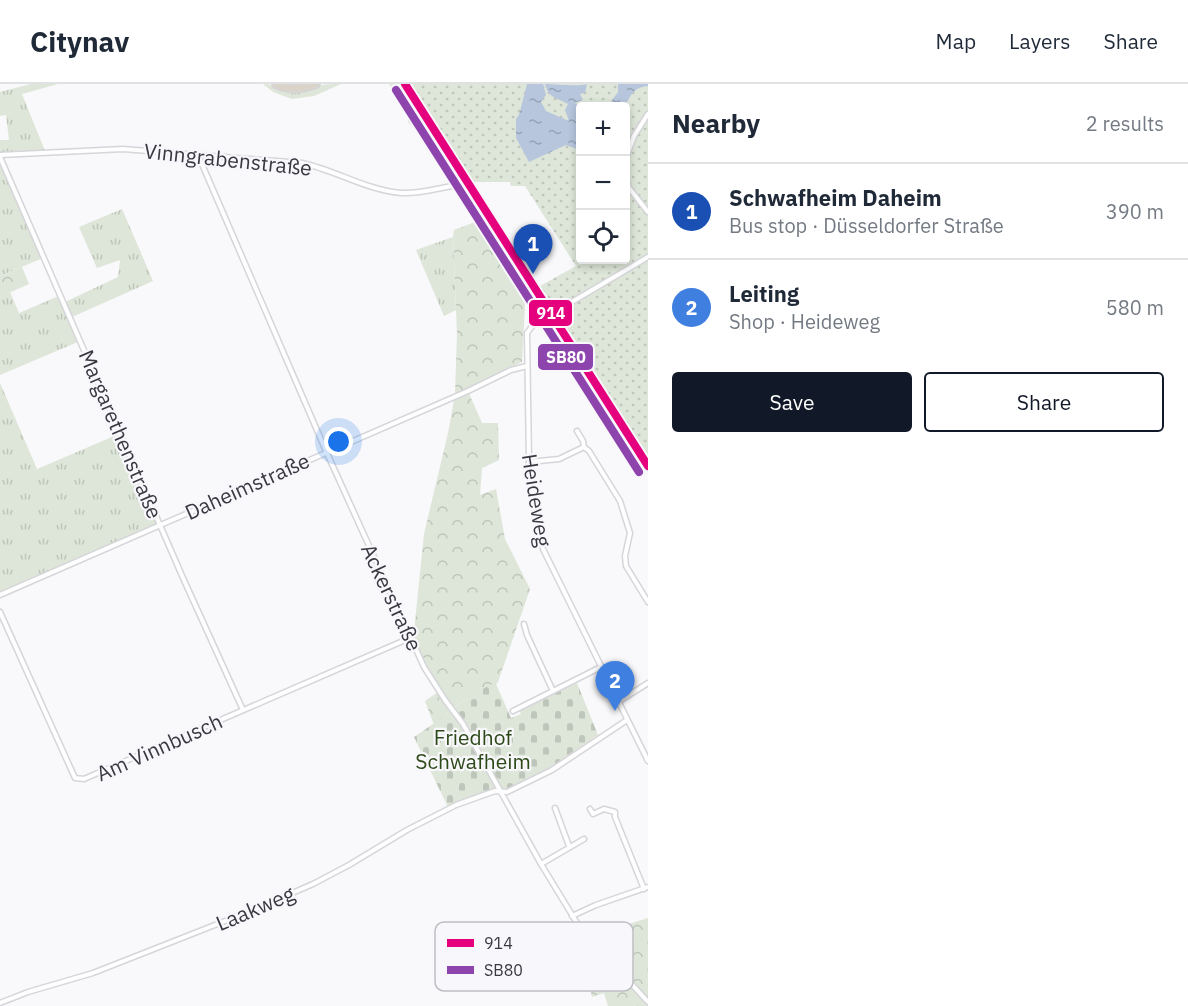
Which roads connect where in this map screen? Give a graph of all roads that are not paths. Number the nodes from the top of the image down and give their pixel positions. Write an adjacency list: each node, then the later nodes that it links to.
1 (276, 84): 2 (highway)
2 (316, 84)
3 (405, 84): 12 (main road)
4 (648, 114): 7 (street)
5 (198, 155): 6 (street, Vinngrabenstraße); 8 (street, Vinngrabenstraße); 20 (street, Ackerstraße)
6 (0, 156): 23 (street, Margarethenstraße)
7 (627, 156)
8 (452, 186)
9 (630, 189): 10 (street)
10 (648, 213)
11 (648, 256): 13 (street)
12 (539, 295): 14 (main road); 15 (street, Heideweg)
13 (566, 306): 14 (street); 16 (street)
14 (550, 314): 15 (street); 16 (main road)
15 (532, 325): 17 (street, Heideweg)
16 (562, 332): 22 (main road)
17 (527, 366): 20 (street, Daheimstraße); 21 (street, Heideweg)
18 (577, 431): 19 (street)
19 (584, 447): 21 (street); 25 (street)
20 (326, 451): 23 (street, Daheimstraße); 28 (street, Ackerstraße)
21 (529, 462): 29 (street, Heideweg)
22 (648, 466)
23 (160, 525): 24 (street, Daheimstraße); 33 (street, Margarethenstraße)
24 (0, 595)
25 (648, 602)
26 (0, 612): 33 (street, Am Vinnbusch)
27 (524, 624): 31 (street)
28 (410, 638): 33 (street, Am Vinnbusch); 37 (street, Ackerstraße)
29 (602, 668): 31 (street); 32 (street, Heideweg)
30 (648, 683): 32 (street)
31 (553, 691): 34 (street)
32 (618, 702): 35 (street, Heideweg)
33 (243, 710)
34 (513, 711)
35 (627, 720): 36 (street, Heideweg); 37 (street, Laakweg)
36 (648, 759)
37 (500, 791): 42 (street, Ackerstraße); 48 (street, Laakweg)
38 (555, 808): 41 (street)
39 (590, 808): 43 (street)
40 (584, 839): 41 (street)
41 (569, 846): 42 (street)
42 (541, 864): 44 (street, Ackerstraße)
43 (646, 888): 44 (street)
44 (572, 916): 45 (street, Ackerstraße)
45 (577, 922)
46 (633, 986): 47 (street, Ackerstraße)
47 (648, 1002)
48 (0, 1003)

